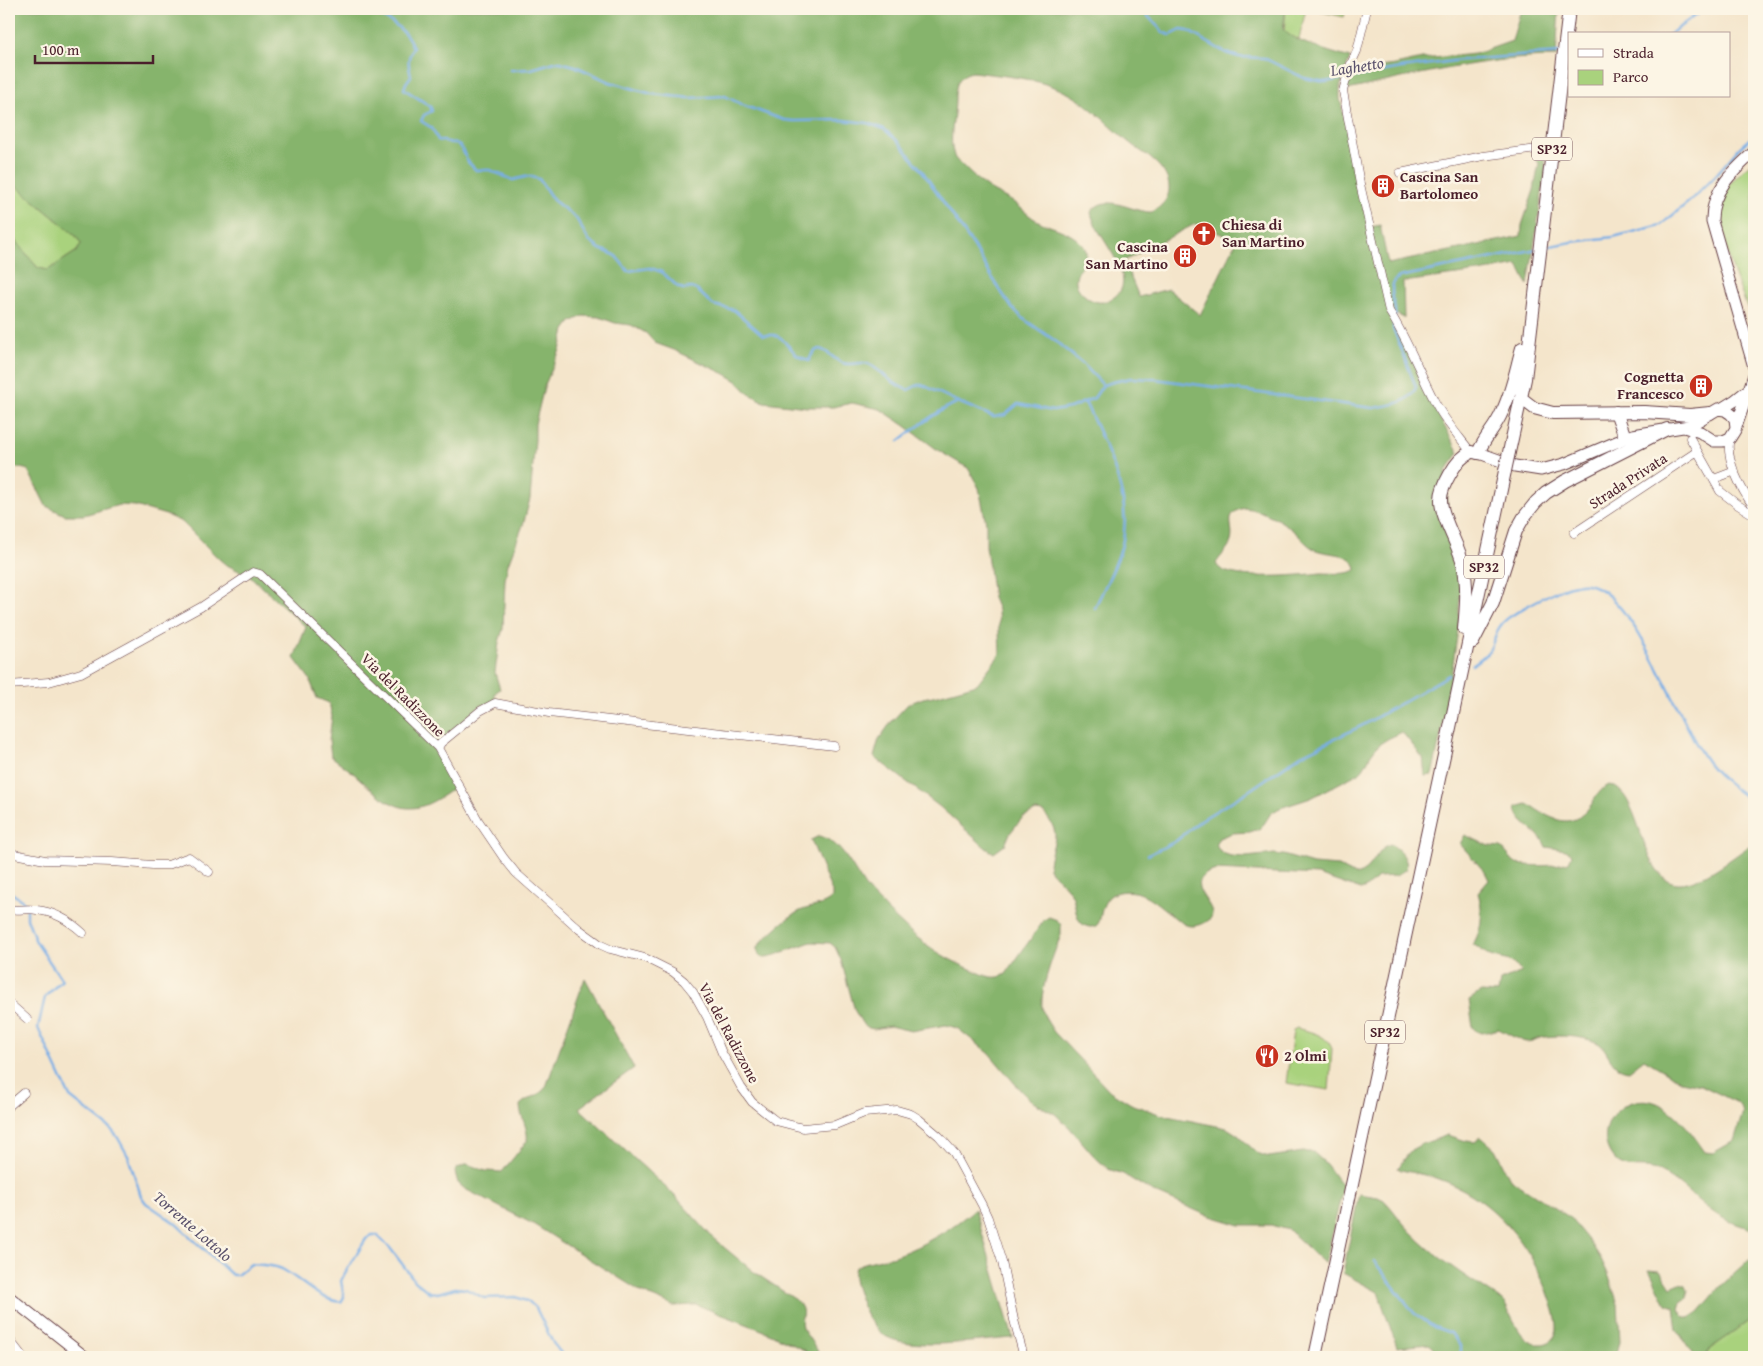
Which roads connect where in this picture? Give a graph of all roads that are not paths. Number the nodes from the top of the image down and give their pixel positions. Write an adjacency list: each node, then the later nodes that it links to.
1 (1367, 9): 21 (street)
2 (1569, 9): 3 (main road, SP32)
3 (1552, 147): 5 (street); 6 (main road, SP32)
4 (1754, 152): 7 (street)
5 (1400, 173)
6 (1539, 270): 10 (main road, SP32); 21 (main road)
7 (1754, 367)
8 (1754, 375): 9 (street)
9 (1749, 389): 12 (street); 14 (street)
10 (1521, 398): 11 (main road); 28 (main road, SP32, bridge)
11 (1616, 412): 12 (main road); 16 (main road)
12 (1712, 413): 13 (street); 14 (street); 18 (street)
13 (1684, 427): 15 (street); 18 (street)
14 (1736, 427): 19 (street)
15 (1667, 430): 16 (street); 28 (main road)
16 (1625, 437): 21 (street)
17 (1690, 438): 20 (street)
18 (1711, 438): 19 (street); 22 (street)
19 (1730, 438): 22 (street)
20 (1696, 452): 24 (street); 27 (street, Strada Privata)
21 (1475, 453): 30 (main road)
22 (1729, 455): 23 (street)
23 (1734, 471): 24 (street); 25 (street)
24 (1714, 479): 26 (street)
25 (1754, 507)
26 (1754, 515)
27 (1574, 533)
28 (1464, 662): 30 (main road, SP32)
29 (9, 685): 32 (street, Via del Radizzone)
30 (1454, 707): 46 (main road, SP32)
31 (834, 746): 32 (street)
32 (438, 748): 45 (street, Via del Radizzone)
33 (9, 853): 34 (street)
34 (209, 872)
35 (9, 909): 36 (street)
36 (83, 933)
37 (9, 1003): 38 (street)
38 (27, 1019)
39 (24, 1093): 40 (street)
40 (9, 1106)
41 (9, 1297): 44 (street)
42 (9, 1339): 43 (street)
43 (22, 1357)
44 (85, 1357)
45 (1024, 1357)
46 (1315, 1357)

